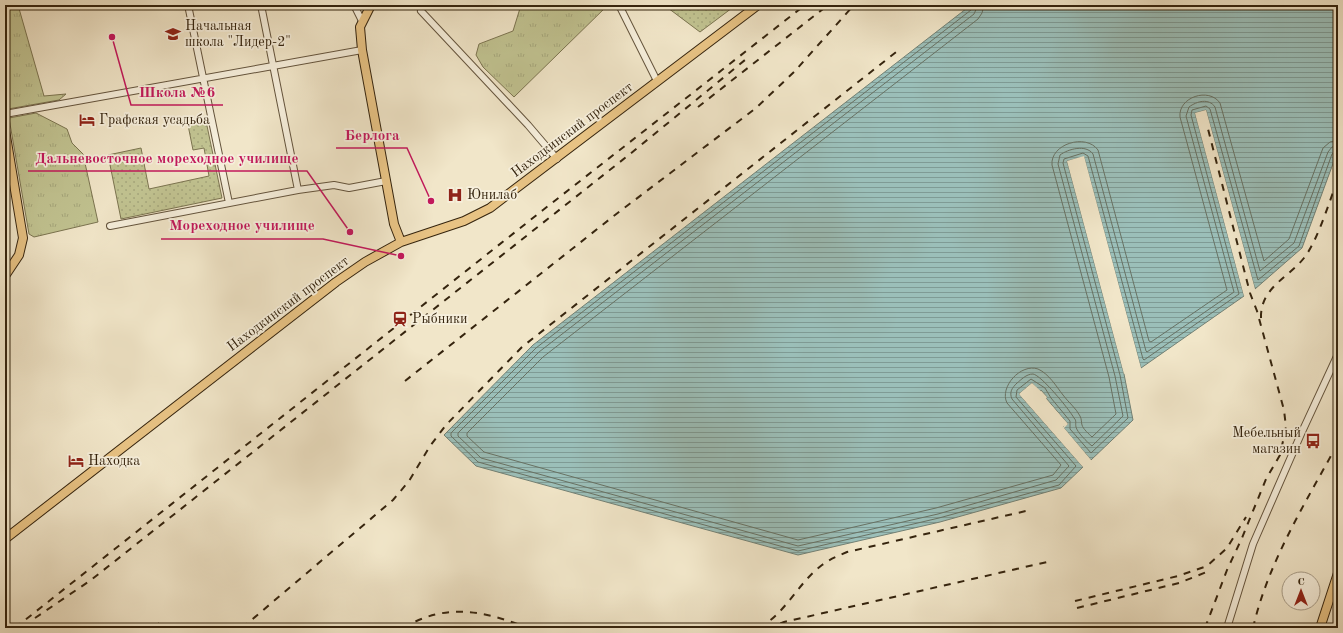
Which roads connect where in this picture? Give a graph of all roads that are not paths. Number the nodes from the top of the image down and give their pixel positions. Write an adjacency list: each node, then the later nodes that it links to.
1 (188, 5): 11 (street)
2 (261, 5): 10 (street)
3 (354, 5): 8 (street)
4 (371, 5): 8 (main road)
5 (619, 5): 12 (street)
6 (758, 5): 12 (main road, Находкинский проспект)
7 (421, 12): 15 (street)
8 (362, 21): 9 (main road)
9 (362, 50): 10 (street); 16 (main road)
10 (272, 66): 11 (street); 17 (street)
11 (204, 78): 13 (street); 18 (street)
12 (657, 81): 15 (main road, Находкинский проспект)
13 (7, 113)
14 (5, 130): 21 (main road)
15 (557, 159): 20 (main road, Находкинский проспект)
16 (386, 181): 17 (street); 20 (main road)
17 (298, 190): 18 (street)
18 (229, 203): 19 (street)
19 (110, 226)
20 (401, 242): 23 (main road, Находкинский проспект)
21 (5, 276)
22 (1338, 354): 25 (street)
23 (5, 539)
24 (1338, 573): 26 (main road)
25 (1227, 628)
26 (1320, 628)

